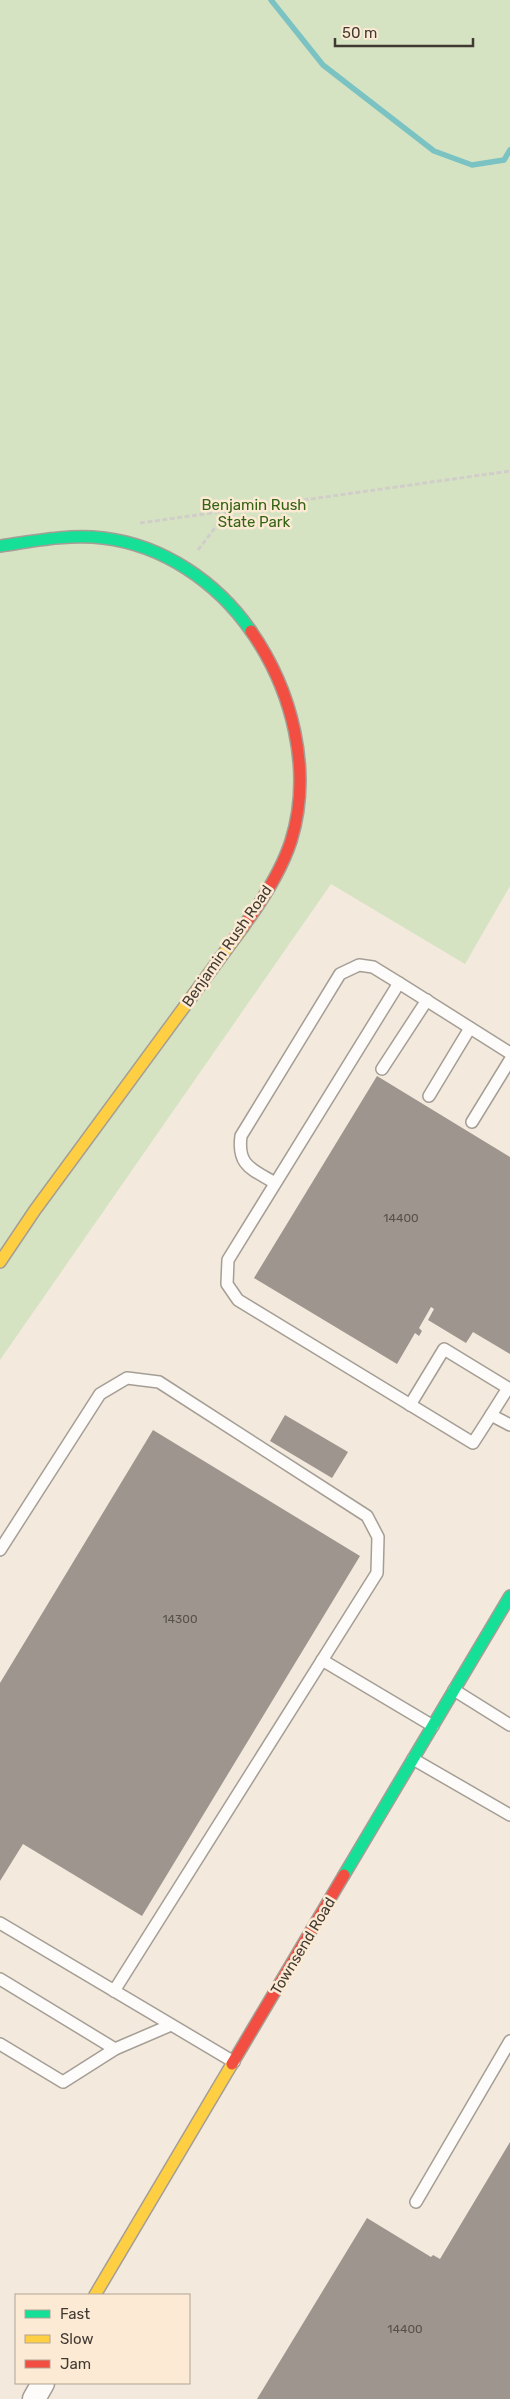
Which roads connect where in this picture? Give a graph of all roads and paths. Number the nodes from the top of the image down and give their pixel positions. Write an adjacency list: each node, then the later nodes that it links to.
1 (510, 471): 2 (path)
2 (229, 510): 3 (path); 5 (path)
3 (137, 523)
4 (0, 546): 5 (street, Benjamin Rush Road)
5 (185, 568): 15 (street, Benjamin Rush Road)
6 (399, 983): 7 (lane); 14 (lane); 14 (lane)
7 (427, 1000): 8 (lane); 11 (lane)
8 (470, 1028): 9 (lane); 12 (lane)
9 (510, 1053)
10 (510, 1060): 13 (lane)
11 (382, 1069)
12 (429, 1096)
13 (472, 1122)
14 (275, 1183): 16 (lane)
15 (0, 1262)
16 (410, 1405): 17 (lane); 17 (lane)
17 (491, 1415): 18 (lane)
18 (510, 1425)
19 (0, 1550): 21 (lane)
20 (510, 1596): 22 (street, Townsend Road)
21 (322, 1660): 24 (lane); 29 (lane)
22 (454, 1690): 23 (lane); 24 (street, Townsend Road)
23 (510, 1725)
24 (433, 1726): 25 (street, Townsend Road)
25 (413, 1759): 26 (lane); 34 (street, Townsend Road)
26 (510, 1815)
27 (0, 1923): 29 (lane)
28 (0, 1979): 33 (lane)
29 (114, 1991): 30 (lane)
30 (171, 2025): 33 (lane); 34 (lane)
31 (510, 2040): 35 (lane)
32 (0, 2044): 33 (lane)
33 (115, 2049)
34 (234, 2062): 36 (street, Townsend Road)
35 (416, 2202)
36 (97, 2294)
37 (42, 2384): 38 (street)
38 (34, 2399)

